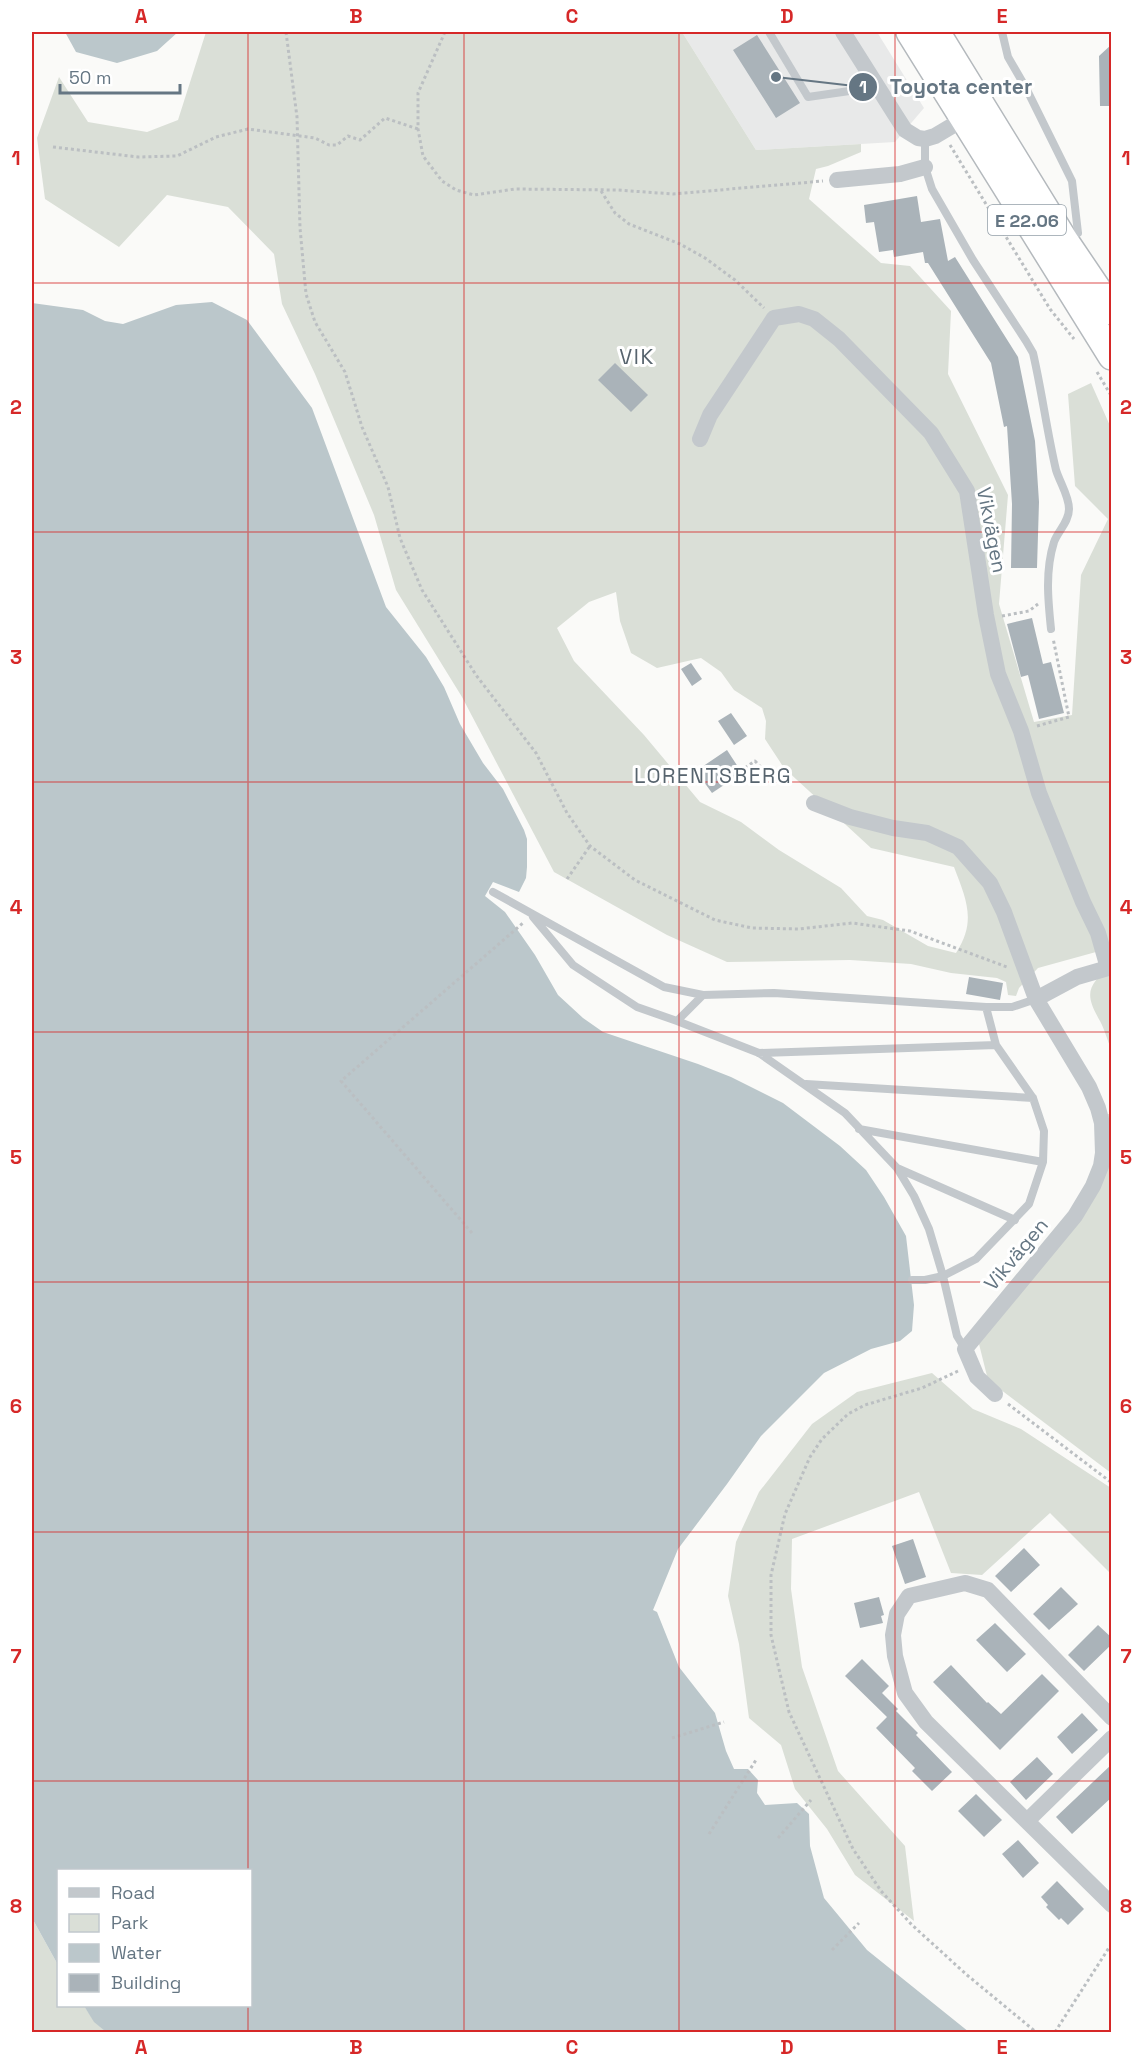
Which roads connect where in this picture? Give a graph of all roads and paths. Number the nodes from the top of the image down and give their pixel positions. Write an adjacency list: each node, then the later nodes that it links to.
1 (286, 32): 11 (path)
2 (445, 32): 10 (path)
3 (769, 32): 8 (lane)
4 (843, 32): 8 (street)
5 (909, 32): 9 (highway, E 22.06)
6 (936, 32): 9 (highway, E 22.06)
7 (1002, 32): 17 (lane)
8 (878, 86): 12 (street)
9 (963, 119): 12 (street); 18 (highway, E 22.06); 20 (path); 21 (highway, E 22.06)
10 (418, 129): 11 (path); 16 (path)
11 (297, 136): 13 (path); 31 (path)
12 (925, 139): 14 (lane)
13 (53, 147)
14 (925, 167): 15 (street); 24 (lane)
15 (837, 180): 16 (path)
16 (601, 191): 19 (path)
17 (1078, 232)
18 (1112, 311)
19 (774, 318): 23 (street); 25 (street, Vikvägen)
20 (1078, 344)
21 (1102, 360): 22 (path)
22 (1112, 397)
23 (700, 439)
24 (1048, 596): 25 (path); 26 (lane)
25 (986, 615): 27 (street, Vikvägen)
26 (1051, 629): 27 (path)
27 (1021, 731): 36 (street, Vikvägen)
28 (745, 768): 29 (path)
29 (774, 781)
30 (814, 803): 37 (street, Vikvägen)
31 (590, 846): 32 (path); 37 (path)
32 (567, 879)
33 (493, 892): 34 (lane)
34 (529, 912): 38 (lane); 41 (lane)
35 (523, 923): 50 (path)
36 (1110, 968): 39 (street, Vikvägen)
37 (1027, 976): 39 (street, Vikvägen)
38 (703, 995): 40 (lane); 41 (lane)
39 (1036, 999): 40 (lane); 53 (street, Vikvägen)
40 (986, 1008): 42 (lane)
41 (677, 1022): 43 (lane)
42 (996, 1045): 43 (lane); 45 (lane)
43 (759, 1053): 44 (lane)
44 (806, 1084): 45 (lane); 46 (lane)
45 (1033, 1098): 47 (lane)
46 (859, 1129): 47 (lane); 48 (lane)
47 (1043, 1162): 49 (lane)
48 (897, 1168): 49 (lane); 51 (lane)
49 (1015, 1220): 51 (lane)
50 (472, 1233)
51 (943, 1276): 52 (lane); 53 (lane)
52 (912, 1280)
53 (964, 1349): 54 (street)
54 (971, 1365): 55 (street); 70 (path)
55 (995, 1394): 56 (path)
56 (1112, 1483)
57 (1112, 1718): 63 (street)
58 (724, 1722): 59 (path)
59 (672, 1738)
60 (1112, 1738): 63 (street)
61 (756, 1760): 64 (path)
62 (811, 1800): 65 (path)
63 (1027, 1821): 66 (street)
64 (709, 1834)
65 (778, 1839)
66 (1112, 1905)
67 (859, 1923): 69 (path)
68 (1112, 1943): 71 (path)
69 (832, 1950)
70 (1036, 2032)
71 (1055, 2032)

